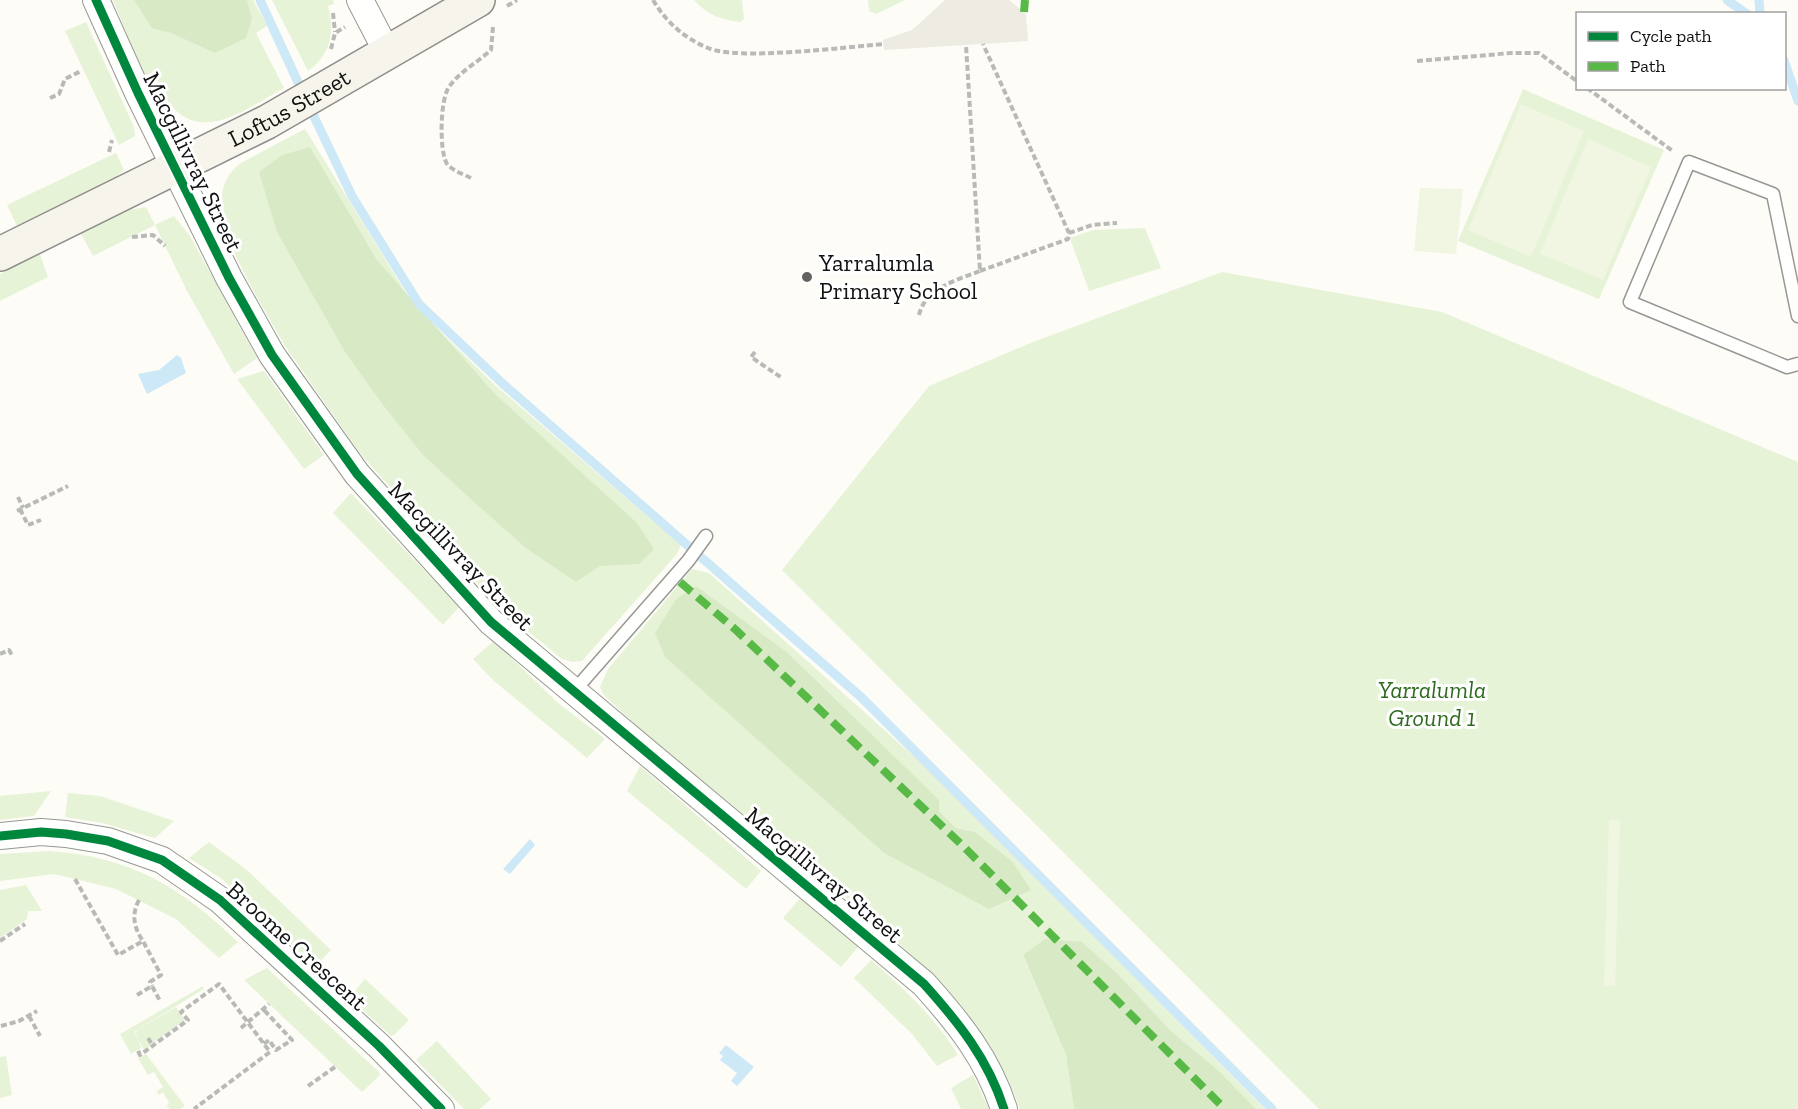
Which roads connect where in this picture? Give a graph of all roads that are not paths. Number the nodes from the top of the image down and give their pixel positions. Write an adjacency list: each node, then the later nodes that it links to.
1 (96, 0): 5 (street, Macgillivray Street)
2 (360, 0): 4 (street)
3 (485, 13): 4 (street, Loftus Street)
4 (387, 52): 5 (street, Loftus Street)
5 (174, 169): 6 (street, Loftus Street); 10 (street, Macgillivray Street)
6 (0, 254)
7 (1798, 316): 8 (lane)
8 (1798, 364)
9 (706, 536): 10 (lane)
10 (574, 691): 13 (street, Macgillivray Street)
11 (0, 836): 12 (street, Broome Crescent)
12 (441, 1109)
13 (1004, 1109)

